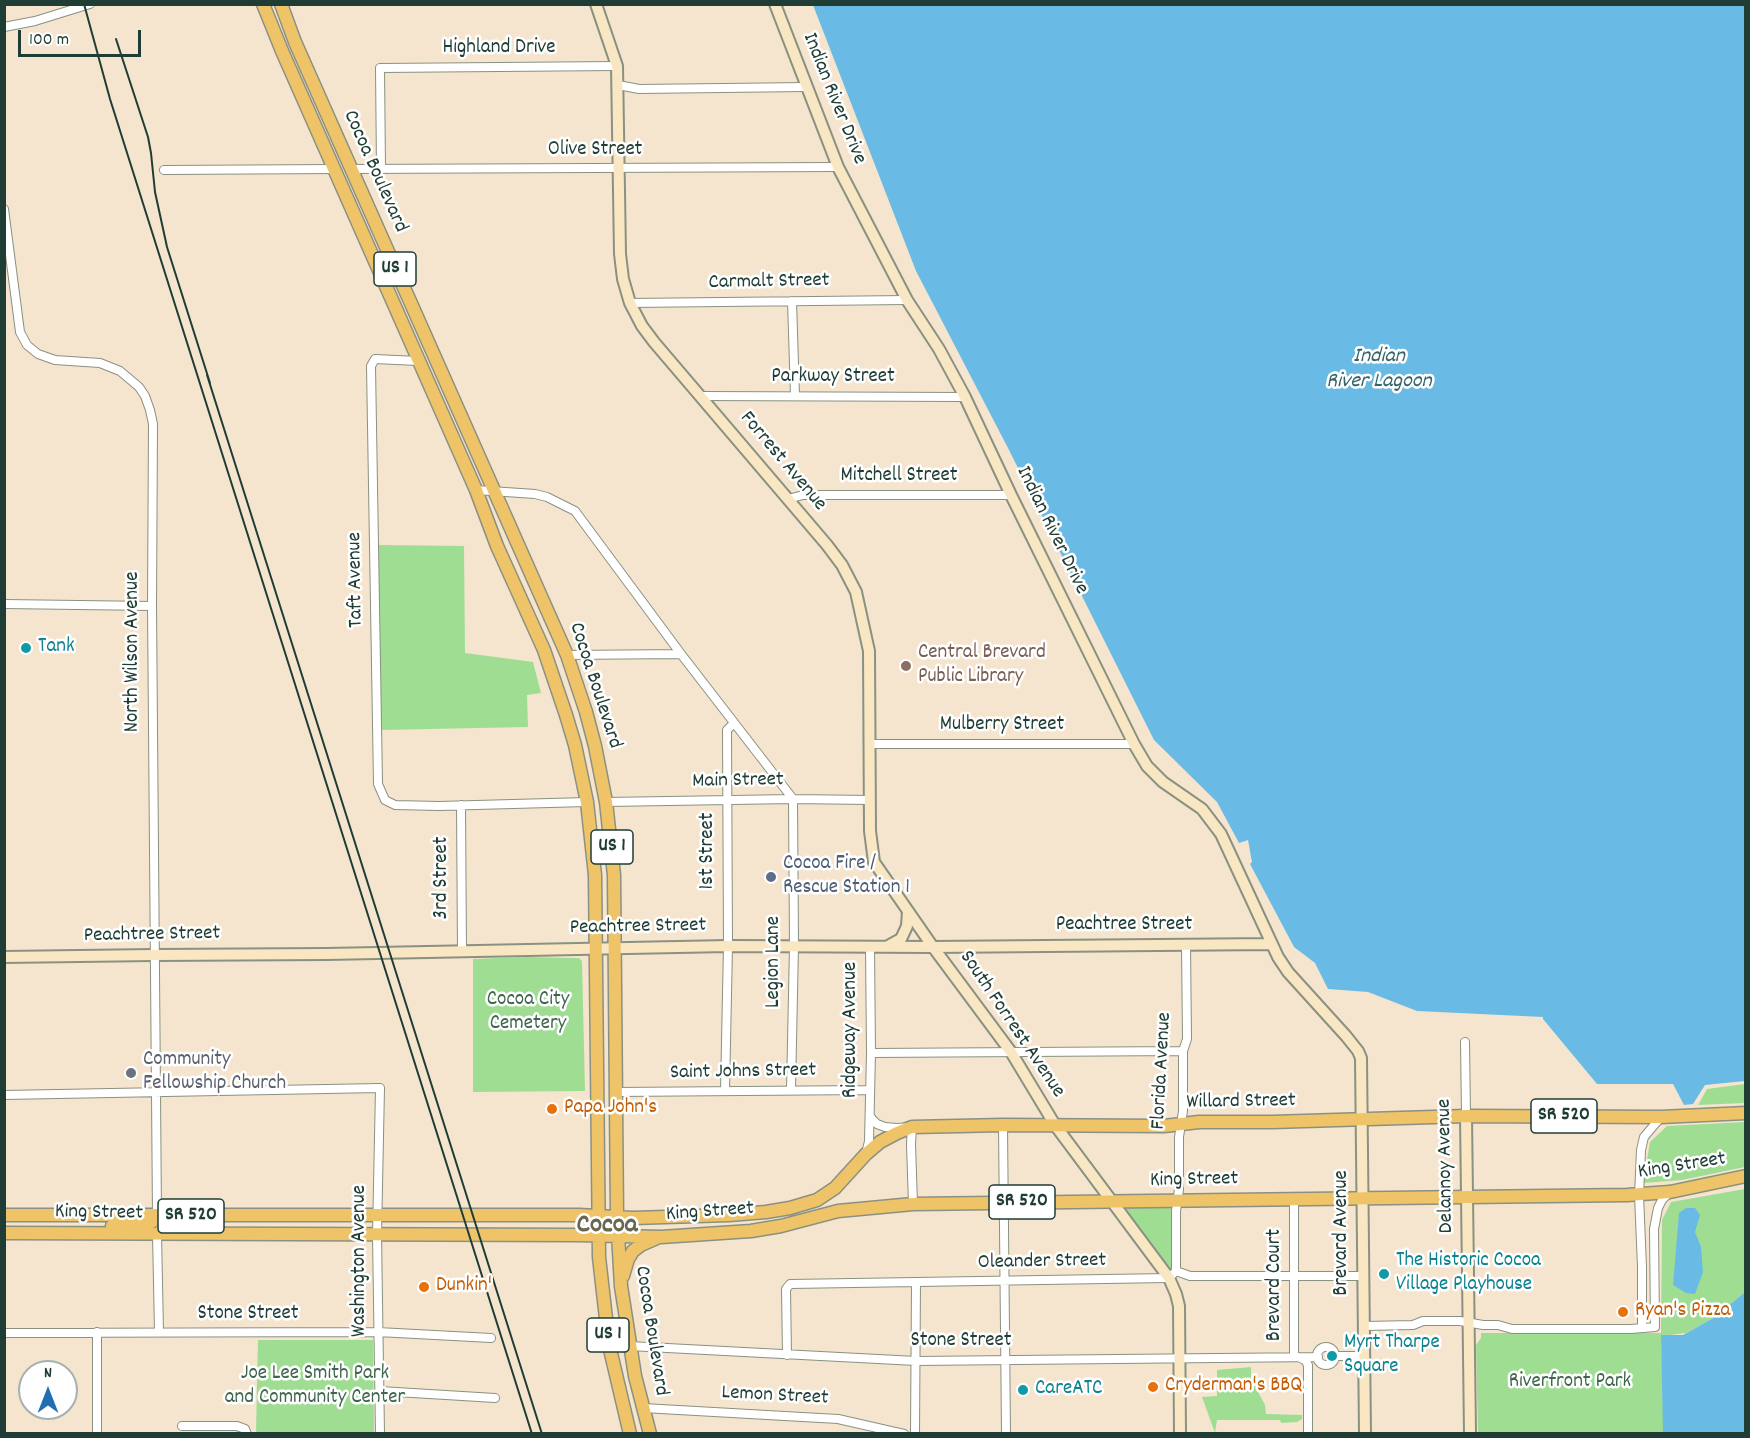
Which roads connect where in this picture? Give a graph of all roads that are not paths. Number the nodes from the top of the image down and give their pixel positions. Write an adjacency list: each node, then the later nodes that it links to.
1 (90, 4): 6 (street)
2 (263, 4): 8 (main road, Cocoa Boulevard / US 1)
3 (281, 4): 15 (main road, Cocoa Boulevard / US 1)
4 (596, 4): 7 (street, Forrest Avenue)
5 (774, 4): 10 (street, Indian River Drive)
6 (4, 27)
7 (617, 66): 9 (street, Forrest Avenue); 16 (street, Highland Drive)
8 (296, 83): 12 (main road, Cocoa Boulevard / US 1); 15 (main road)
9 (618, 86): 10 (street); 13 (street, Forrest Avenue)
10 (806, 87): 11 (street, Indian River Drive)
11 (838, 167): 13 (street, Olive Street); 19 (street, Indian River Drive)
12 (334, 169): 14 (street); 18 (main road); 22 (main road, Cocoa Boulevard / US 1)
13 (619, 169): 16 (street, Olive Street); 21 (street, Forrest Avenue)
14 (164, 170)
15 (351, 170): 16 (street, Olive Street); 18 (main road, Cocoa Boulevard / US 1)
16 (381, 170)
17 (4, 209): 31 (street, North Wilson Avenue)
18 (397, 274): 27 (main road, Cocoa Boulevard / US 1)
19 (908, 300): 20 (street, Carmalt Street); 25 (street, Indian River Drive)
20 (792, 301): 21 (street, Carmalt Street); 24 (street)
21 (630, 303): 23 (street, Forrest Avenue)
22 (418, 361): 26 (main road, Cocoa Boulevard / US 1); 45 (street, Taft Avenue)
23 (700, 396): 24 (street, Parkway Street); 29 (street, Forrest Avenue)
24 (795, 396): 25 (street, Parkway Street)
25 (965, 397): 28 (street, Indian River Drive)
26 (476, 490): 27 (street); 32 (main road, Cocoa Boulevard / US 1)
27 (494, 493): 33 (street); 34 (main road, Cocoa Boulevard / US 1)
28 (1011, 495): 29 (street, Mitchell Street); 39 (street, Indian River Drive)
29 (788, 498): 38 (street, Forrest Avenue)
30 (4, 604): 31 (street)
31 (152, 606): 57 (street, North Wilson Avenue)
32 (531, 621): 34 (main road); 35 (main road, Cocoa Boulevard / US 1)
33 (681, 654): 34 (street); 37 (street)
34 (567, 655): 36 (main road, Cocoa Boulevard / US 1)
35 (546, 657): 36 (main road); 43 (main road, Cocoa Boulevard / US 1)
36 (578, 686): 44 (main road, Cocoa Boulevard / US 1)
37 (734, 723): 40 (street); 42 (street, 1st Street)
38 (870, 744): 39 (street, Mulberry Street); 41 (street, Forrest Avenue)
39 (1134, 744): 47 (street, Indian River Drive)
40 (793, 799): 41 (street, Main Street); 42 (street, Main Street); 50 (street, Legion Lane)
41 (870, 800): 46 (street, Forrest Avenue)
42 (726, 801): 44 (street, Main Street); 49 (street, 1st Street)
43 (587, 802): 45 (street); 54 (main road, Cocoa Boulevard / US 1)
44 (606, 802): 55 (main road, Cocoa Boulevard / US 1)
45 (461, 805): 56 (street, 3rd Street)
46 (908, 911): 52 (street); 53 (street, Forrest Avenue)
47 (1272, 944): 48 (street, Peachtree Street); 59 (street, Indian River Drive)
48 (1186, 945): 53 (street, Peachtree Street); 61 (street, Florida Avenue)
49 (728, 946): 50 (street, Peachtree Street); 55 (street, Peachtree Street); 66 (street, 1st Street)
50 (794, 946): 51 (street, Peachtree Street); 64 (street, Legion Lane)
51 (870, 946): 52 (street, Peachtree Street); 63 (street, Ridgeway Avenue)
52 (888, 946): 53 (street, Peachtree Street)
53 (933, 947): 62 (street, South Forrest Avenue)
54 (596, 948): 55 (street, Peachtree Street); 56 (street, Peachtree Street); 95 (main road, Cocoa Boulevard / US 1)
55 (615, 949): 68 (main road, Cocoa Boulevard / US 1)
56 (462, 951): 57 (street, Peachtree Street)
57 (154, 955): 58 (street, Peachtree Street); 67 (street, North Wilson Avenue)
58 (4, 957)
59 (1346, 1036): 74 (street, Brevard Avenue)
60 (1465, 1042): 72 (street, Delannoy Avenue)
61 (1183, 1051): 62 (street); 75 (street, Florida Avenue)
62 (1011, 1052): 63 (street); 77 (street, South Forrest Avenue)
63 (871, 1053): 65 (street, Ridgeway Avenue)
64 (791, 1090): 65 (street, Saint Johns Street); 66 (street, Saint Johns Street)
65 (870, 1090): 71 (street, Ridgeway Avenue)
66 (725, 1091): 68 (street, Saint Johns Street)
67 (155, 1092): 69 (street); 92 (street, North Wilson Avenue); 94 (street, Washington Avenue)
68 (616, 1092): 96 (main road, Cocoa Boulevard / US 1)
69 (4, 1095)
70 (1746, 1113): 73 (main road, Willard Street / SR 520)
71 (870, 1114): 78 (street, Ridgeway Avenue); 79 (street, Ridgeway Avenue)
72 (1466, 1116): 73 (main road, Willard Street / SR 520); 74 (main road, Willard Street / SR 520); 83 (street, Delannoy Avenue)
73 (1661, 1117): 82 (street)
74 (1362, 1119): 75 (main road, Willard Street / SR 520); 84 (street, Brevard Avenue)
75 (1180, 1124): 77 (main road, Willard Street / SR 520); 87 (street, Florida Avenue)
76 (1003, 1125): 77 (main road, Willard Street / SR 520); 78 (main road, Willard Street / SR 520); 88 (street)
77 (1055, 1125): 86 (street, South Forrest Avenue)
78 (912, 1127): 79 (main road, Willard Street / SR 520); 89 (street)
79 (866, 1154): 90 (main road, Willard Street / SR 520)
80 (1746, 1176): 81 (main road, King Street / SR 520)
81 (1670, 1192): 82 (main road, King Street / SR 520); 112 (street)
82 (1639, 1195): 83 (main road, King Street / SR 520); 112 (street)
83 (1466, 1197): 84 (main road, King Street / SR 520); 110 (street, Delannoy Avenue)
84 (1363, 1198): 85 (main road, SR 520); 106 (street, Brevard Avenue)
85 (1294, 1199): 87 (main road, King Street / SR 520); 105 (street, Brevard Court)
86 (1112, 1201): 87 (main road, King Street / SR 520); 88 (main road, King Street / SR 520); 104 (street, South Forrest Avenue)
87 (1178, 1201): 104 (street, Florida Avenue)
88 (1003, 1202): 89 (main road, King Street / SR 520); 108 (street)
89 (913, 1204): 103 (main road, King Street / SR 520)
90 (766, 1212): 96 (main road, King Street / SR 520)
91 (4, 1215): 92 (main road, King Street / SR 520)
92 (157, 1216): 93 (main road, King Street / SR 520); 98 (main road)
93 (257, 1216): 94 (main road, King Street / SR 520); 99 (main road)
94 (378, 1216): 95 (main road, King Street / SR 520); 100 (street, Washington Avenue)
95 (598, 1216): 96 (main road, King Street / SR 520); 101 (main road, Cocoa Boulevard / US 1)
96 (617, 1217): 102 (main road, Cocoa Boulevard / US 1)
97 (4, 1233): 98 (main road, King Street / SR 520)
98 (49, 1233): 99 (main road, King Street / SR 520)
99 (157, 1234): 100 (main road, King Street / SR 520); 114 (street)
100 (377, 1235): 101 (main road, King Street / SR 520); 115 (street, Washington Avenue)
101 (598, 1235): 102 (main road, King Street / SR 520); 134 (main road, Cocoa Boulevard / US 1)
102 (617, 1235): 103 (main road, King Street / SR 520); 109 (main road, Cocoa Boulevard / US 1)
103 (661, 1237): 109 (main road)
104 (1172, 1275): 105 (street, Oleander Street); 108 (street, Oleander Street); 124 (street, Florida Avenue)
105 (1295, 1275): 106 (street, Oleander Street); 122 (street, Brevard Court)
106 (1363, 1276): 111 (street, Brevard Avenue)
107 (916, 1282): 108 (street, Oleander Street); 119 (street, Oleander Street); 126 (street)
108 (1004, 1282): 125 (street)
109 (621, 1286): 118 (main road, Cocoa Boulevard / US 1)
110 (1468, 1322): 111 (street); 112 (street); 142 (street, Delannoy Avenue)
111 (1364, 1326): 121 (street, Brevard Avenue)
112 (1642, 1328)
113 (97, 1332): 114 (street, Stone Street); 116 (street, Stone Street); 132 (street)
114 (159, 1332): 115 (street, Stone Street)
115 (378, 1332): 117 (street, Stone Street); 127 (street, Washington Avenue)
116 (4, 1333)
117 (491, 1338)
118 (629, 1346): 119 (street, Stone Street); 129 (main road, Cocoa Boulevard / US 1)
119 (787, 1355): 126 (street, Stone Street)
120 (1335, 1356): 121 (street); 123 (street); 123 (street)
121 (1364, 1356): 141 (street, Brevard Avenue)
122 (1294, 1357): 123 (street); 124 (street, Stone Street); 140 (street, Brevard Court)
123 (1318, 1357)
124 (1179, 1358): 125 (street, Stone Street); 139 (street, Florida Avenue)
125 (1005, 1360): 126 (street, Stone Street); 138 (street)
126 (916, 1361): 137 (street)
127 (380, 1391): 128 (street); 133 (street, Washington Avenue)
128 (495, 1398)
129 (643, 1408): 135 (main road, Cocoa Boulevard / US 1); 136 (street, Lemon Street)
130 (182, 1426): 131 (street)
131 (246, 1431)
132 (97, 1434)
133 (380, 1434)
134 (630, 1434)
135 (650, 1434)
136 (904, 1434)
137 (915, 1434)
138 (1006, 1434)
139 (1180, 1434)
140 (1308, 1434)
141 (1365, 1434)
142 (1470, 1434)

